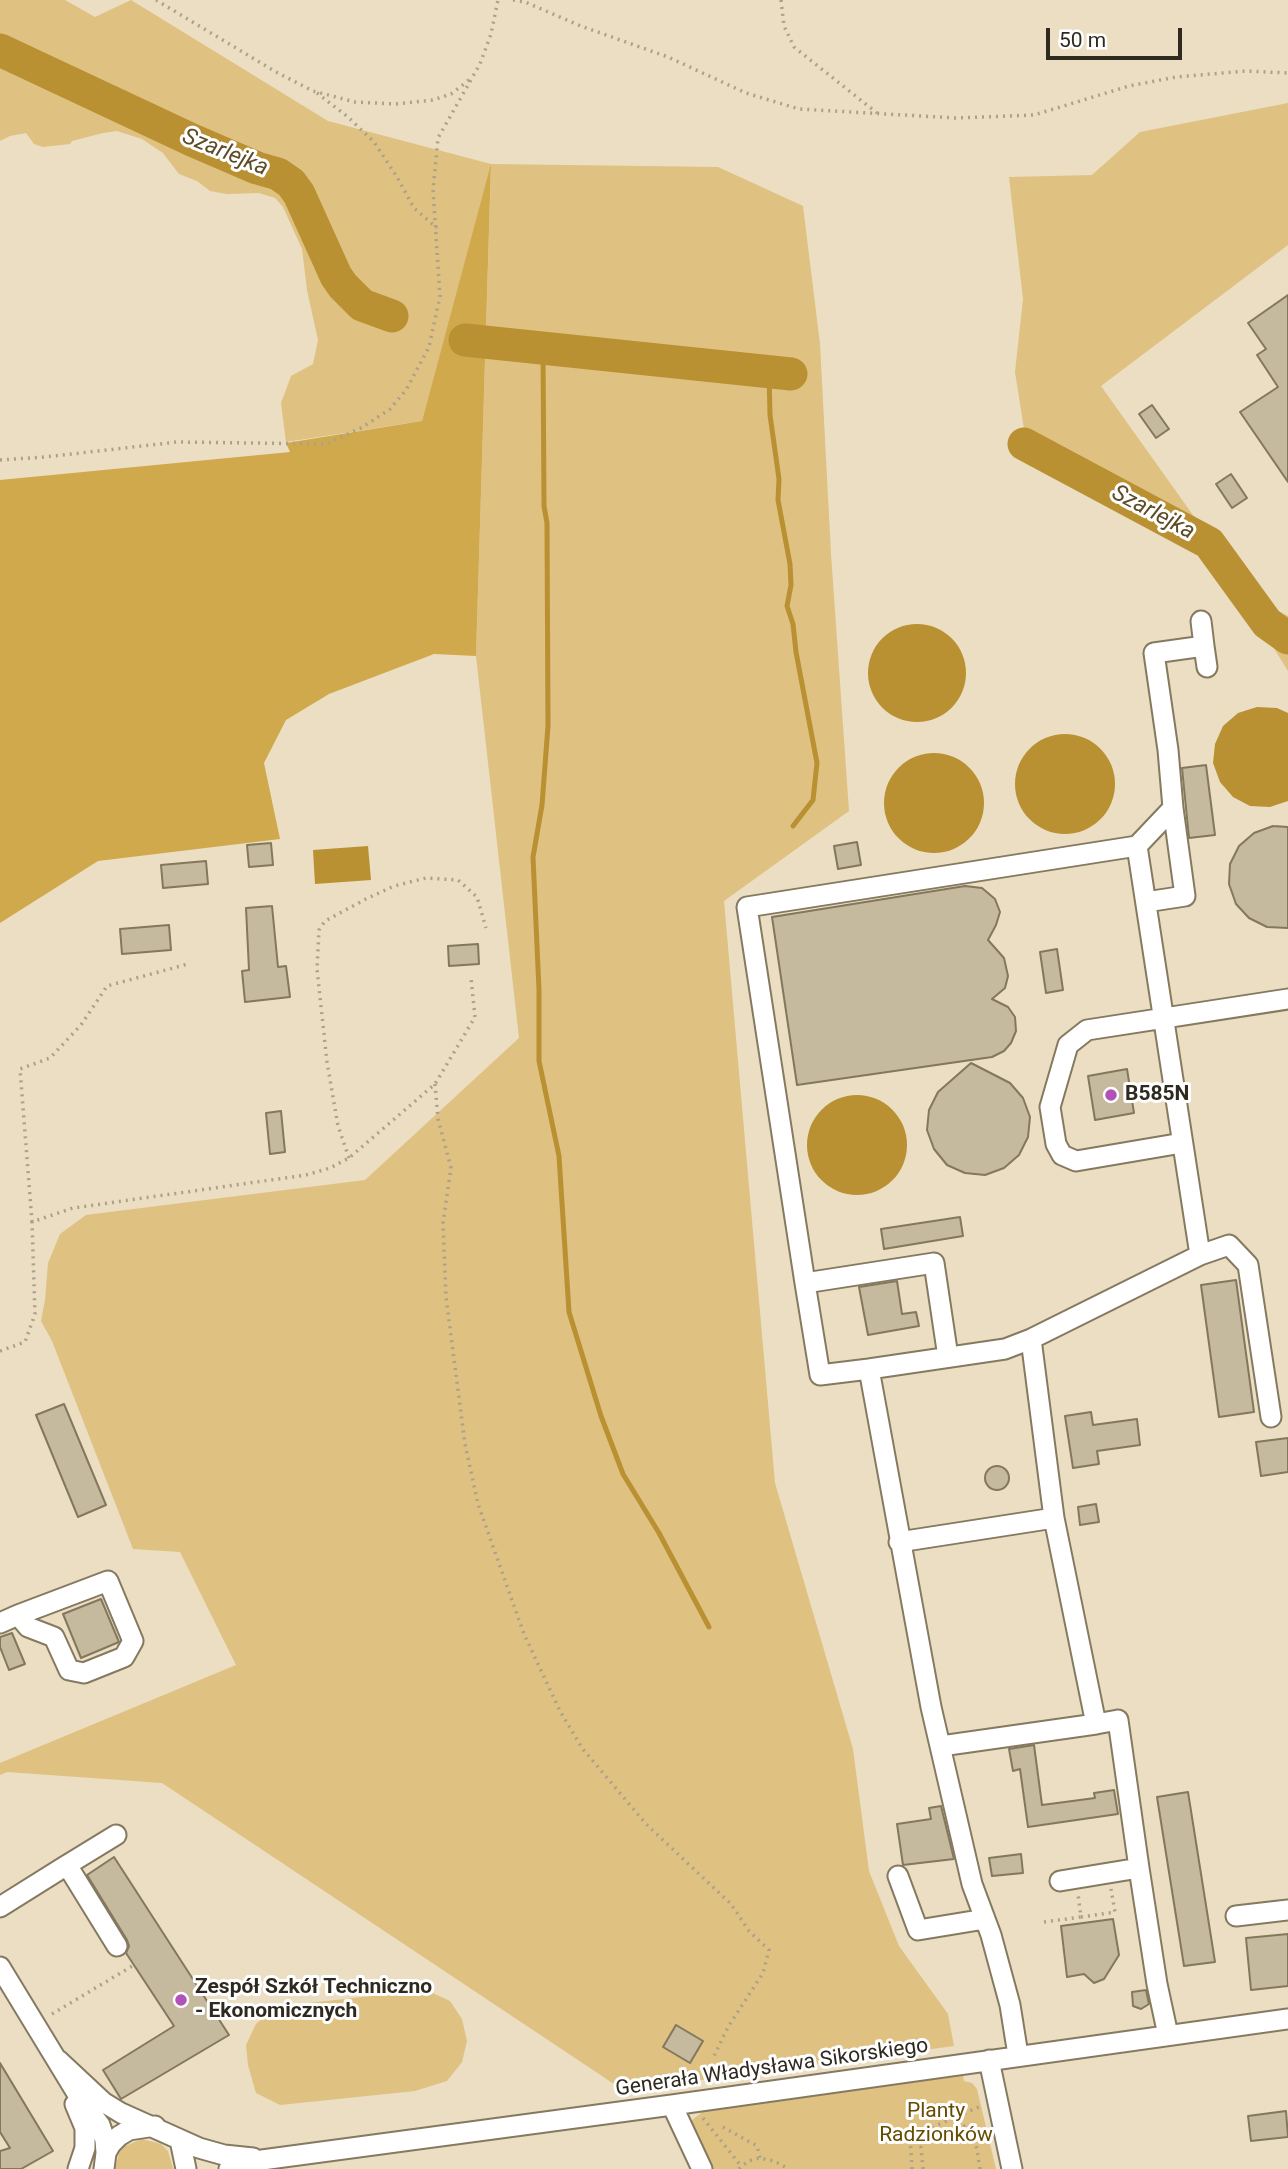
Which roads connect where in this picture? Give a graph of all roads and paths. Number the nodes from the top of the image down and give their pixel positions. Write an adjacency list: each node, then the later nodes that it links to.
1 (156, 0): 7 (path)
2 (498, 0): 6 (path)
3 (513, 0): 8 (path)
4 (781, 0): 8 (path)
5 (1288, 73): 8 (path)
6 (471, 79): 7 (path); 9 (path)
7 (313, 91): 9 (path)
8 (879, 114)
9 (437, 228): 10 (path)
10 (0, 460)
11 (1201, 621): 12 (street)
12 (1204, 646): 13 (street); 14 (street)
13 (1207, 667)
14 (1173, 808): 15 (street); 16 (street)
15 (1138, 846): 16 (street); 27 (street)
16 (1146, 902): 21 (street)
17 (486, 928): 24 (path)
18 (187, 964): 25 (path)
19 (471, 978): 22 (path)
20 (1288, 999): 21 (street)
21 (1163, 1019): 23 (street); 23 (street)
22 (435, 1084): 24 (path); 56 (path)
23 (1182, 1143): 26 (street)
24 (349, 1158): 25 (path)
25 (32, 1222): 29 (path)
26 (1200, 1255): 28 (street); 32 (street)
27 (805, 1283): 30 (street); 31 (street)
28 (1031, 1339): 30 (street); 33 (street)
29 (0, 1351)
30 (948, 1357): 31 (street)
31 (869, 1369): 34 (street)
32 (1271, 1418)
33 (1055, 1518): 34 (street); 36 (street)
34 (899, 1542): 37 (street)
35 (9, 1619): 35 (street)
36 (1096, 1724): 37 (street); 40 (street)
37 (941, 1746): 48 (street)
38 (116, 1835): 39 (street)
39 (66, 1865): 44 (street); 50 (street)
40 (1139, 1868): 41 (street); 55 (street)
41 (1109, 1873): 43 (street); 47 (path)
42 (898, 1876): 48 (street)
43 (1068, 1879): 47 (path)
44 (0, 1907)
45 (1288, 1910): 46 (street)
46 (1236, 1916)
47 (1081, 1917): 49 (path)
48 (985, 1919): 57 (street)
49 (1044, 1922)
50 (117, 1946)
51 (134, 1965): 53 (path)
52 (0, 1967): 58 (street)
53 (52, 2014)
54 (1288, 2019): 55 (street, Generała Władysława Sikorskiego)
55 (1168, 2035): 57 (street, Generała Władysława Sikorskiego)
56 (713, 2056)
57 (1018, 2056): 59 (street, Generała Władysława Sikorskiego)
58 (58, 2060): 63 (street); 69 (street); 71 (street)
59 (989, 2060): 60 (street, Generała Władysława Sikorskiego); 79 (street)
60 (672, 2105): 68 (street, Generała Władysława Sikorskiego); 74 (street)
61 (985, 2105): 76 (path)
62 (703, 2118): 70 (path)
63 (156, 2126): 65 (street); 69 (street)
64 (723, 2127): 66 (path)
65 (180, 2140): 67 (street); 72 (street)
66 (760, 2158): 70 (path); 75 (path)
67 (262, 2160): 68 (street, Generała Władysława Sikorskiego); 73 (street)
68 (323, 2160)
69 (104, 2165)
70 (740, 2167)
71 (78, 2169)
72 (186, 2169)
73 (229, 2169)
74 (702, 2169)
75 (789, 2169)
76 (912, 2169)
77 (923, 2169): 78 (path)
78 (981, 2169)
79 (1012, 2169)

